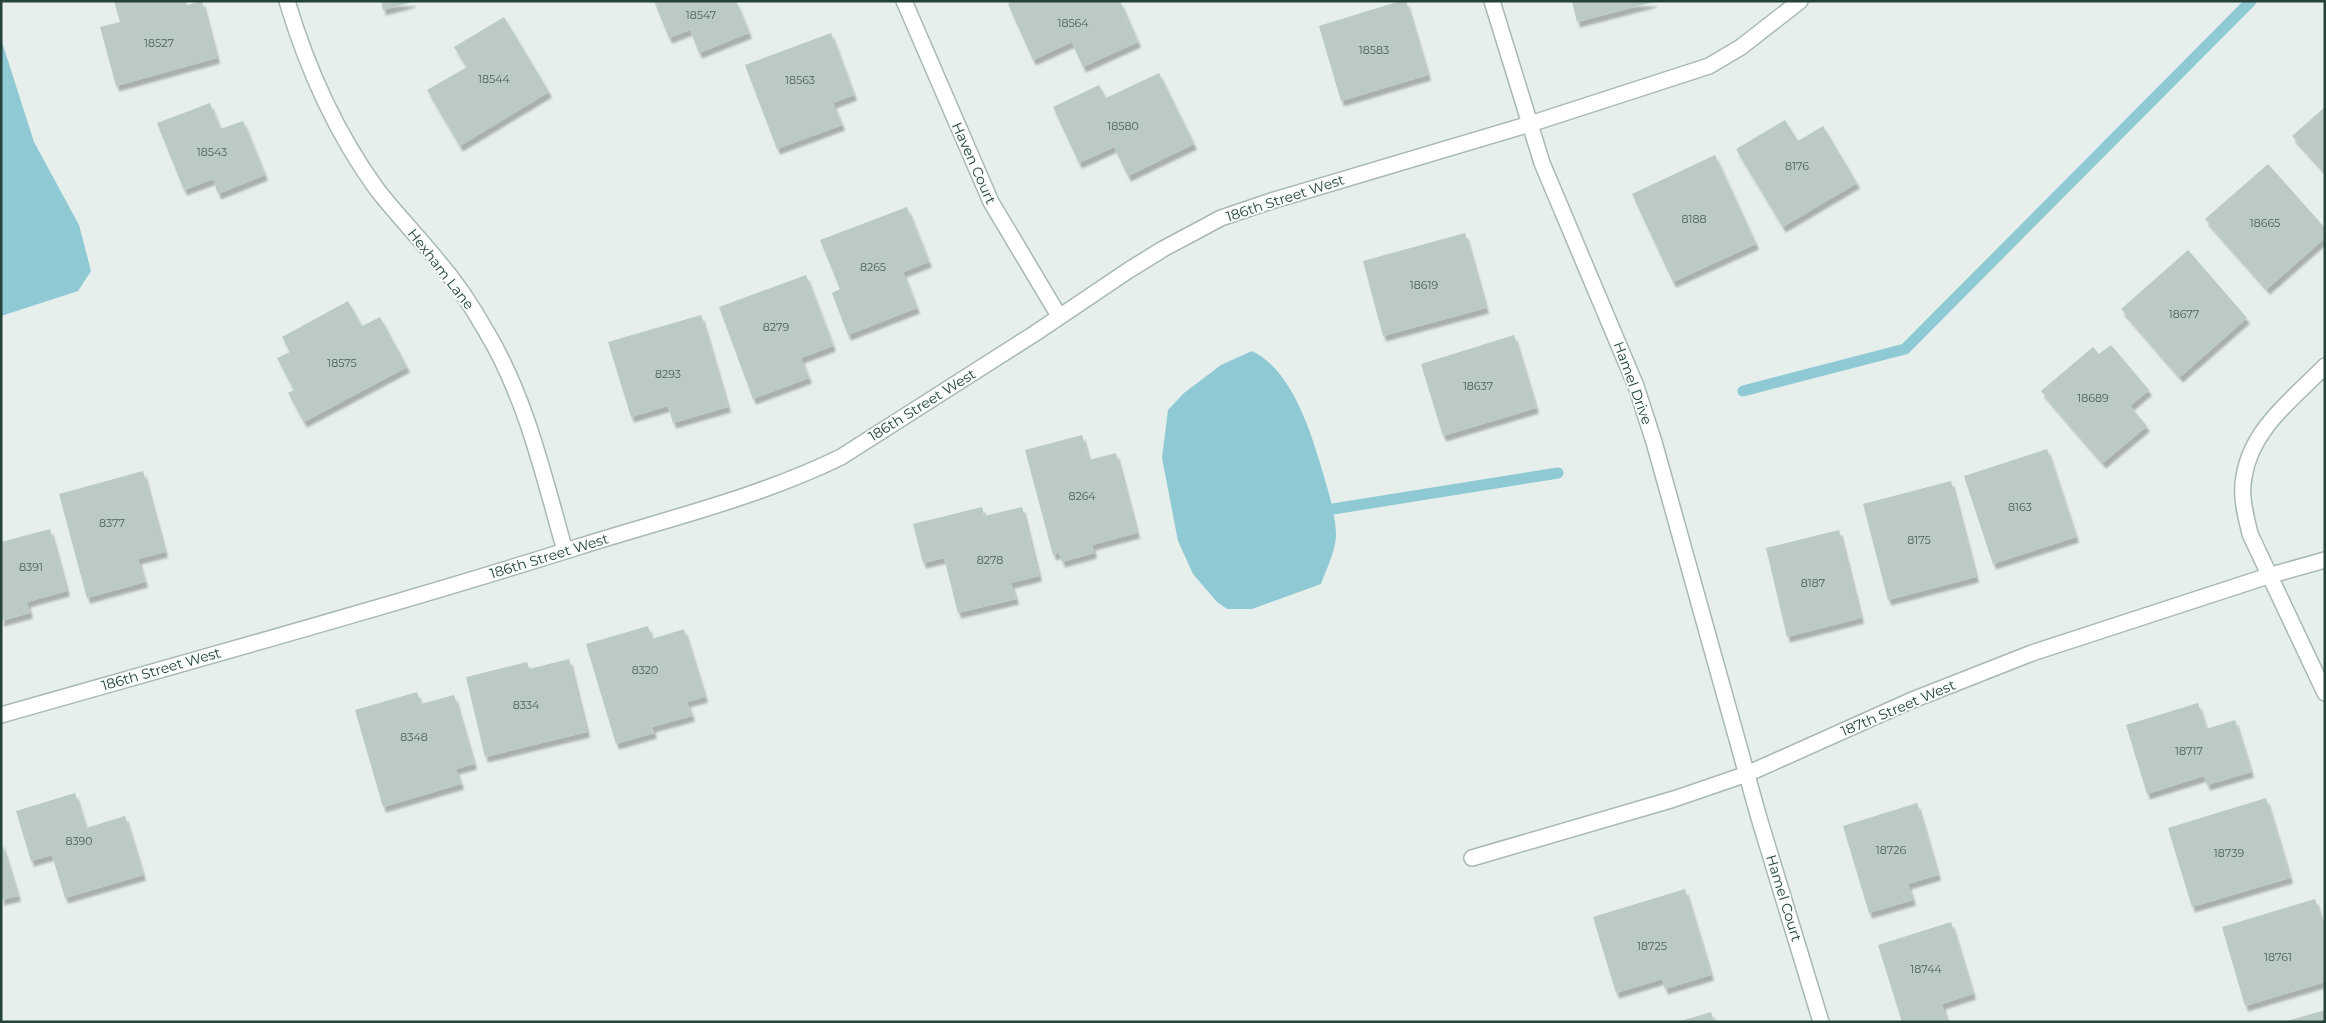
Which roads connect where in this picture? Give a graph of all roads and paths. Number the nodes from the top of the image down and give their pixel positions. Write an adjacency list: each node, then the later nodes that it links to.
1 (287, 1): 8 (street, Hexham Lane)
2 (904, 1): 6 (street, Haven Court)
3 (1492, 1): 5 (street, Hamel Drive)
4 (1800, 1): 5 (street, 186th Street West)
5 (1530, 124): 6 (street, 186th Street West); 13 (street, Hamel Drive)
6 (1059, 316): 8 (street, 186th Street West)
7 (2325, 366): 10 (street)
8 (565, 551): 12 (street, 186th Street West)
9 (2325, 560): 10 (street, 187th Street West)
10 (2268, 576): 11 (street); 13 (street, 187th Street West)
11 (2325, 693)
12 (1, 715)
13 (1747, 774): 14 (street, 187th Street West); 15 (street, Hamel Court)
14 (1472, 858)
15 (1821, 1022)

